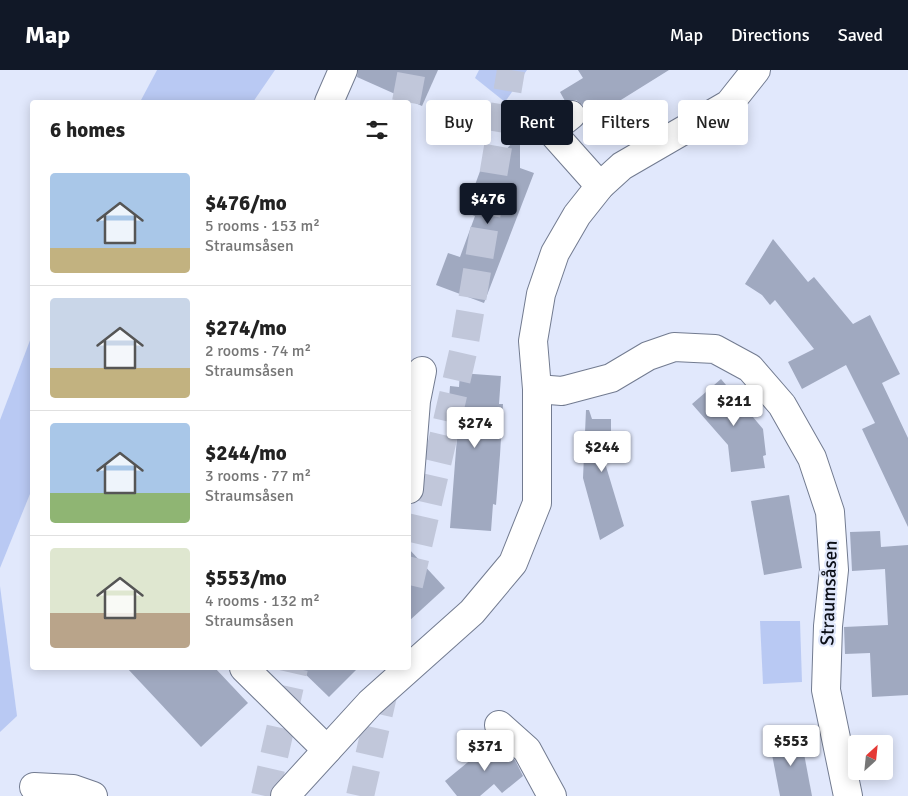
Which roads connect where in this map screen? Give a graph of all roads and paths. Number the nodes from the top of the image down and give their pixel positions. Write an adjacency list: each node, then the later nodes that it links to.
1 (343, 70): 3 (street)
2 (756, 70): 5 (street)
3 (330, 100)
4 (563, 145): 5 (street)
5 (600, 186): 7 (street)
6 (422, 370): 8 (street)
7 (537, 389): 9 (street); 18 (street, Straumsåsen)
8 (411, 464)
9 (411, 666)
10 (246, 670): 13 (street)
11 (406, 670): 13 (street)
12 (499, 725): 17 (street)
13 (327, 750): 16 (street)
14 (34, 787): 15 (street)
15 (93, 796)
16 (285, 796)
17 (552, 796)
18 (848, 796)

